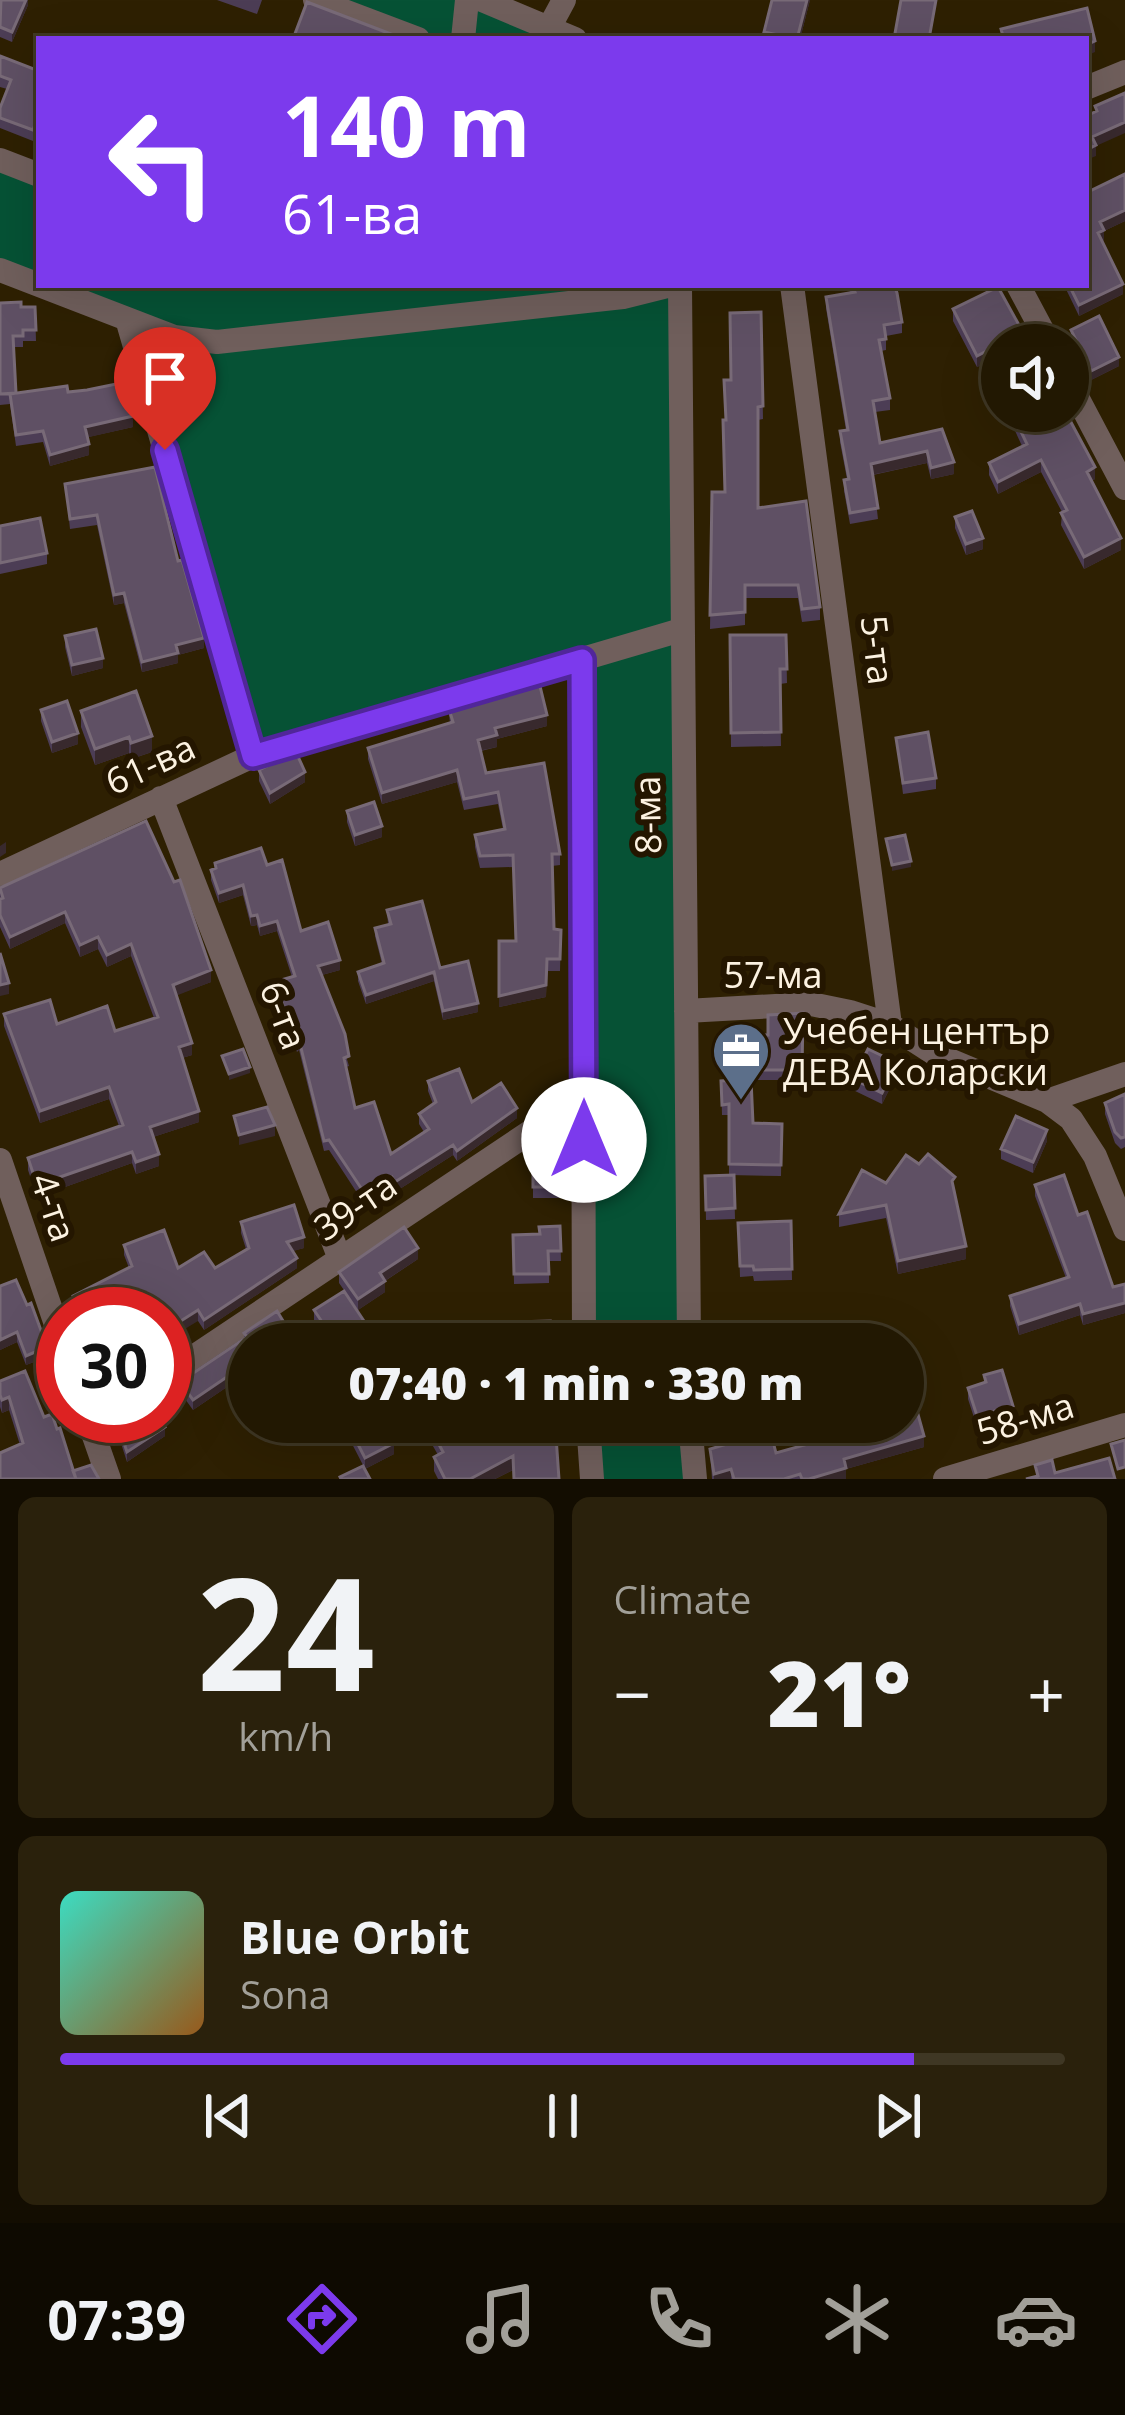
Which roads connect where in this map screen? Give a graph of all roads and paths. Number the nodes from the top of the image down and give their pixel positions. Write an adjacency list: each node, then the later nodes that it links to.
1 (315, 0): 6 (street)
2 (466, 0): 7 (street)
3 (482, 0): 5 (street)
4 (564, 0): 5 (street)
5 (550, 26): 8 (street)
6 (410, 36)
7 (463, 36)
8 (568, 36)
9 (1125, 72): 10 (street)
10 (1089, 87)
11 (0, 160): 12 (street)
12 (36, 174)
13 (0, 270): 14 (street)
14 (36, 284)
15 (46, 288): 20 (street)
16 (658, 288): 20 (street)
17 (680, 288): 24 (street, 8-ма)
18 (792, 288): 30 (street, 5-та)
19 (1020, 288): 21 (street)
20 (127, 320): 26 (street)
21 (1039, 324)
22 (1089, 420): 23 (street)
23 (1125, 488)
24 (681, 630): 25 (street, 61-ва); 29 (street, 8-ма)
25 (582, 660): 26 (street, 61-ва); 32 (street, 8-ма)
26 (253, 756): 27 (street, 61-ва)
27 (161, 798): 28 (street, 61-ва); 36 (street, 6-та)
28 (0, 874)
29 (686, 1012): 30 (street, 57-ма); 39 (street, 8-ма)
30 (890, 1025): 33 (street, 57-ма)
31 (1125, 1074): 33 (street)
32 (584, 1096): 36 (street, 39-та); 38 (street, 8-ма)
33 (1047, 1101): 35 (street, 57-ма)
34 (0, 1160): 37 (street, 4-та)
35 (1125, 1229)
36 (340, 1259): 40 (street, 39-та)
37 (43, 1287)
38 (584, 1323)
39 (689, 1323)
40 (192, 1358)
41 (1125, 1425): 48 (street, 58-ма)
42 (100, 1443): 45 (street)
43 (589, 1443): 46 (street)
44 (692, 1443): 47 (street)
45 (109, 1479)
46 (592, 1479)
47 (695, 1479)
48 (945, 1479)

